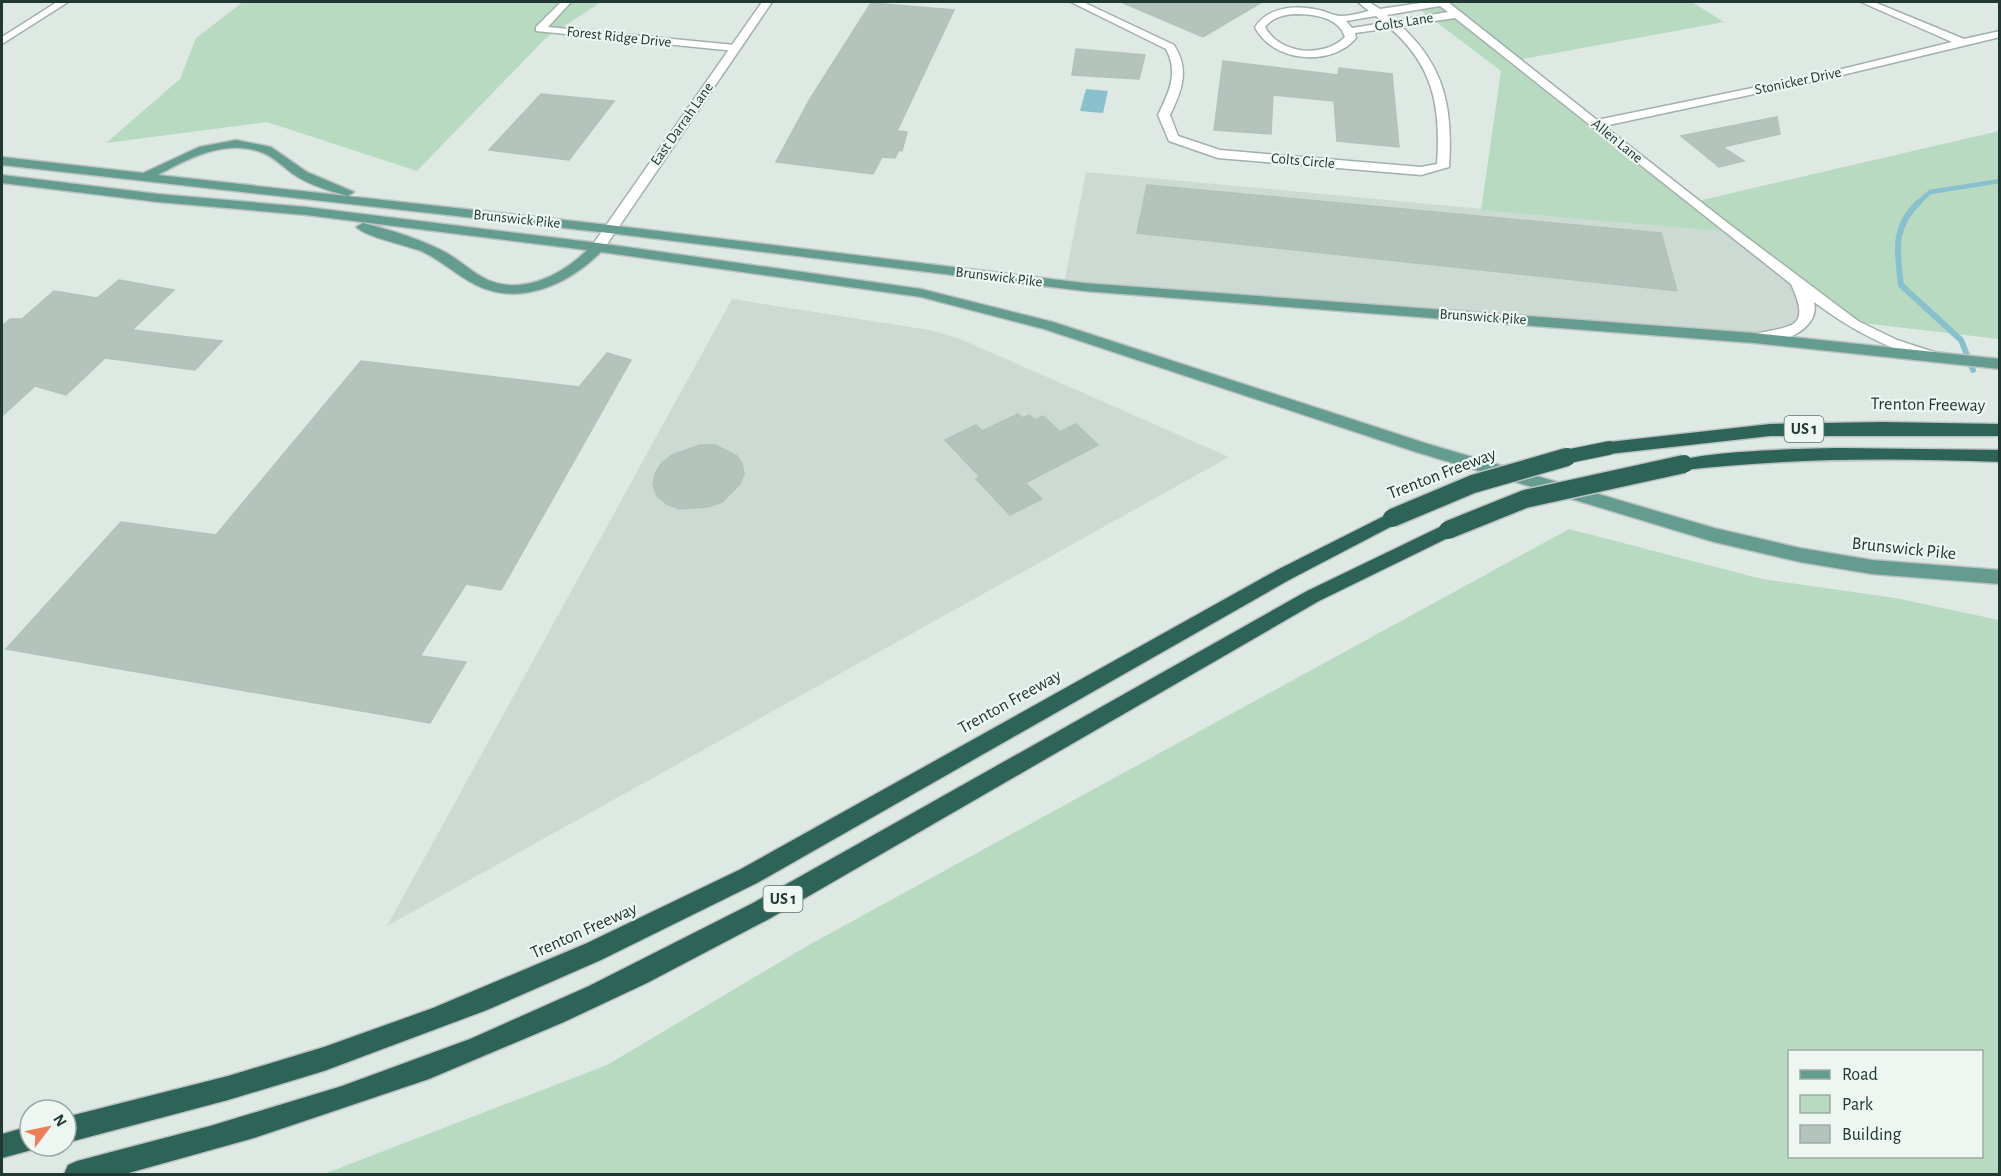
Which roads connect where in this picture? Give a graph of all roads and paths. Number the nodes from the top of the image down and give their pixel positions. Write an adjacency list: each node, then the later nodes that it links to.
1 (63, 2): 14 (street)
2 (566, 2): 16 (street, Forest Ridge Drive)
3 (767, 2): 16 (street, East Darrah Lane)
4 (1076, 2): 11 (street, Colts Circle)
5 (1363, 2): 8 (street, Colts Circle)
6 (1443, 2): 8 (street, Colts Lane); 9 (street, Allen Lane)
7 (1866, 2): 15 (street)
8 (1377, 13): 10 (street, Colts Lane); 11 (street, Colts Circle)
9 (1458, 14): 11 (street, Colts Lane); 17 (street, Allen Lane)
10 (1336, 20): 12 (street, Colts Lane); 12 (street, Colts Lane)
11 (1391, 25): 12 (street, Colts Lane)
12 (1350, 31)
13 (2000, 34): 15 (street, Stonicker Drive)
14 (2, 41)
15 (1963, 43): 17 (street, Stonicker Drive)
16 (735, 48): 23 (street, East Darrah Lane)
17 (1595, 123): 25 (street, Allen Lane)
18 (2, 162): 19 (main road, Brunswick Pike)
19 (145, 177): 21 (main road, Brunswick Pike); 21 (main road)
20 (2, 179): 22 (main road, Brunswick Pike)
21 (429, 209): 23 (main road, Brunswick Pike)
22 (306, 211): 24 (main road, Brunswick Pike); 24 (main road)
23 (609, 229): 24 (street, East Darrah Lane); 26 (main road, Brunswick Pike)
24 (598, 248): 31 (main road, Brunswick Pike)
25 (1793, 279): 26 (street, Allen Lane); 27 (street, Allen Lane)
26 (1754, 338): 27 (main road, Brunswick Pike)
27 (1944, 358): 28 (main road, Brunswick Pike)
28 (1999, 364)
29 (2000, 430): 32 (highway, Trenton Freeway / US 1, bridge)
30 (2000, 456): 35 (highway, US 1, bridge)
31 (2000, 577)
32 (78, 1127)
33 (18, 1142): 34 (highway)
34 (2, 1146)
35 (77, 1174)

